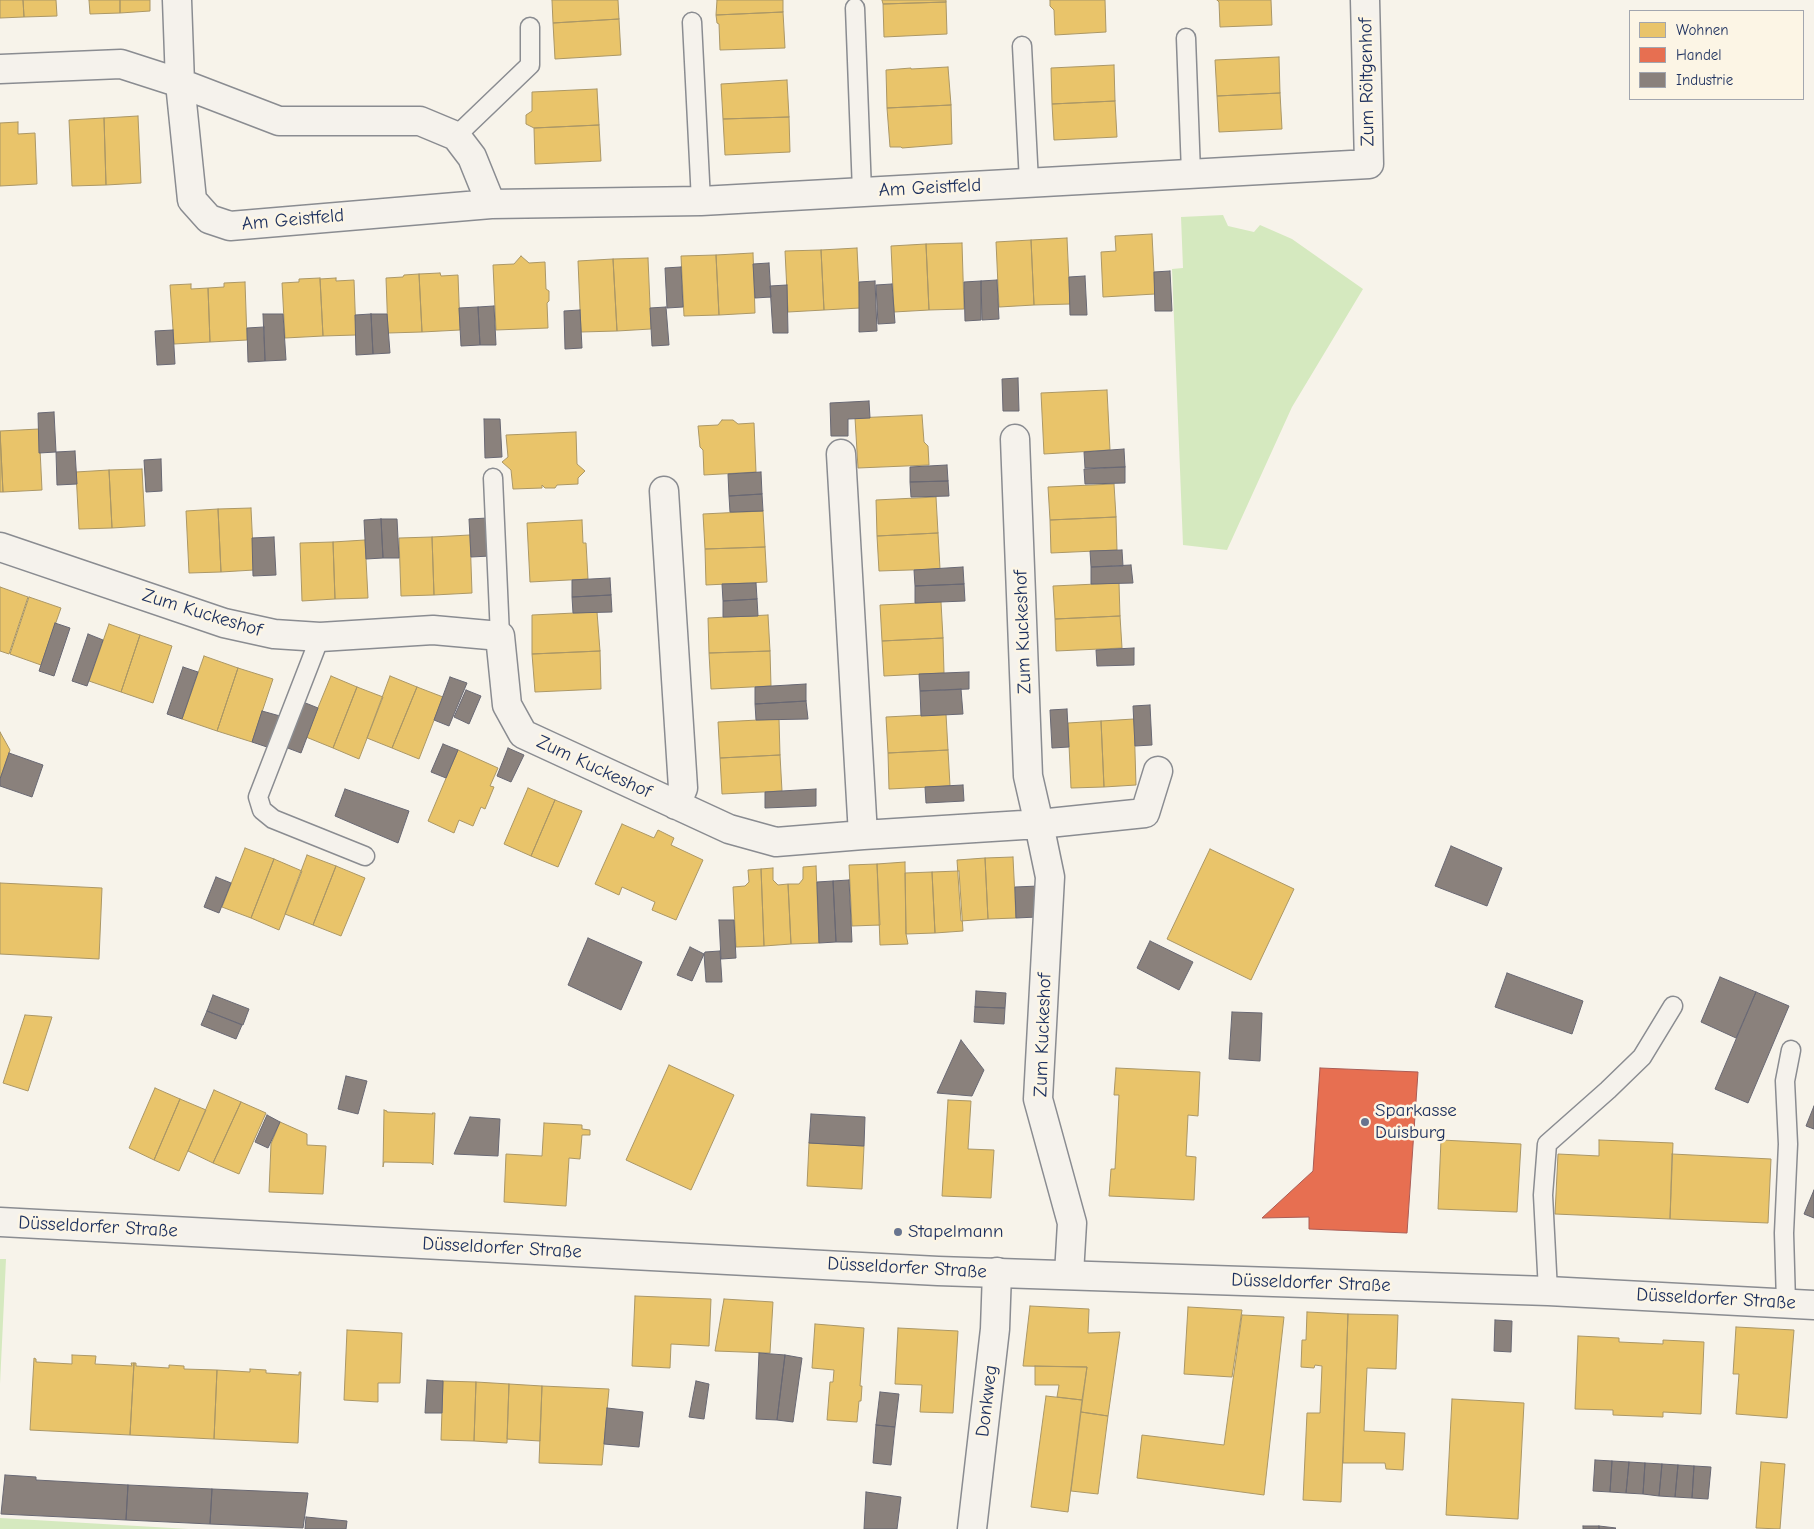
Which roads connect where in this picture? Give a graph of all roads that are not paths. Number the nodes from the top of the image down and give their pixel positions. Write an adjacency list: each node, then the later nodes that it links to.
1 (177, 0): 9 (street)
2 (1365, 0): 11 (street, Zum Röltgenhof)
3 (855, 8): 14 (lane)
4 (692, 22): 15 (lane)
5 (530, 27): 10 (lane)
6 (1186, 38): 12 (lane)
7 (1022, 46): 13 (lane)
8 (0, 69): 9 (street)
9 (180, 83): 10 (street); 16 (street, Am Geistfeld)
10 (456, 136): 16 (street)
11 (1369, 164): 12 (street, Am Geistfeld)
12 (1191, 173): 13 (street, Am Geistfeld)
13 (1029, 182): 14 (street, Am Geistfeld)
14 (862, 192): 15 (street, Am Geistfeld)
15 (701, 201): 16 (street, Am Geistfeld)
16 (490, 204)
17 (1015, 439): 26 (street, Zum Kuckeshof)
18 (841, 454): 27 (street)
19 (493, 478): 22 (lane, Zum Kuckeshof)
20 (664, 491): 25 (street, Zum Kuckeshof)
21 (0, 547): 23 (street, Zum Kuckeshof)
22 (500, 636): 23 (street, Zum Kuckeshof); 25 (street, Zum Kuckeshof)
23 (320, 637): 28 (lane)
24 (1158, 771): 26 (street, Zum Kuckeshof)
25 (676, 805): 27 (street, Zum Kuckeshof)
26 (1039, 824): 27 (street, Zum Kuckeshof); 33 (street, Zum Kuckeshof)
27 (863, 835)
28 (365, 856)
29 (1673, 1006): 34 (lane)
30 (1791, 1050): 35 (lane)
31 (0, 1222): 32 (street, Düsseldorfer Straße)
32 (997, 1272): 33 (street, Düsseldorfer Straße); 37 (street, Donkweg)
33 (1069, 1274): 34 (street, Düsseldorfer Straße)
34 (1548, 1290): 35 (street, Düsseldorfer Straße)
35 (1786, 1303): 36 (street, Düsseldorfer Straße)
36 (1814, 1304)
37 (972, 1529)

